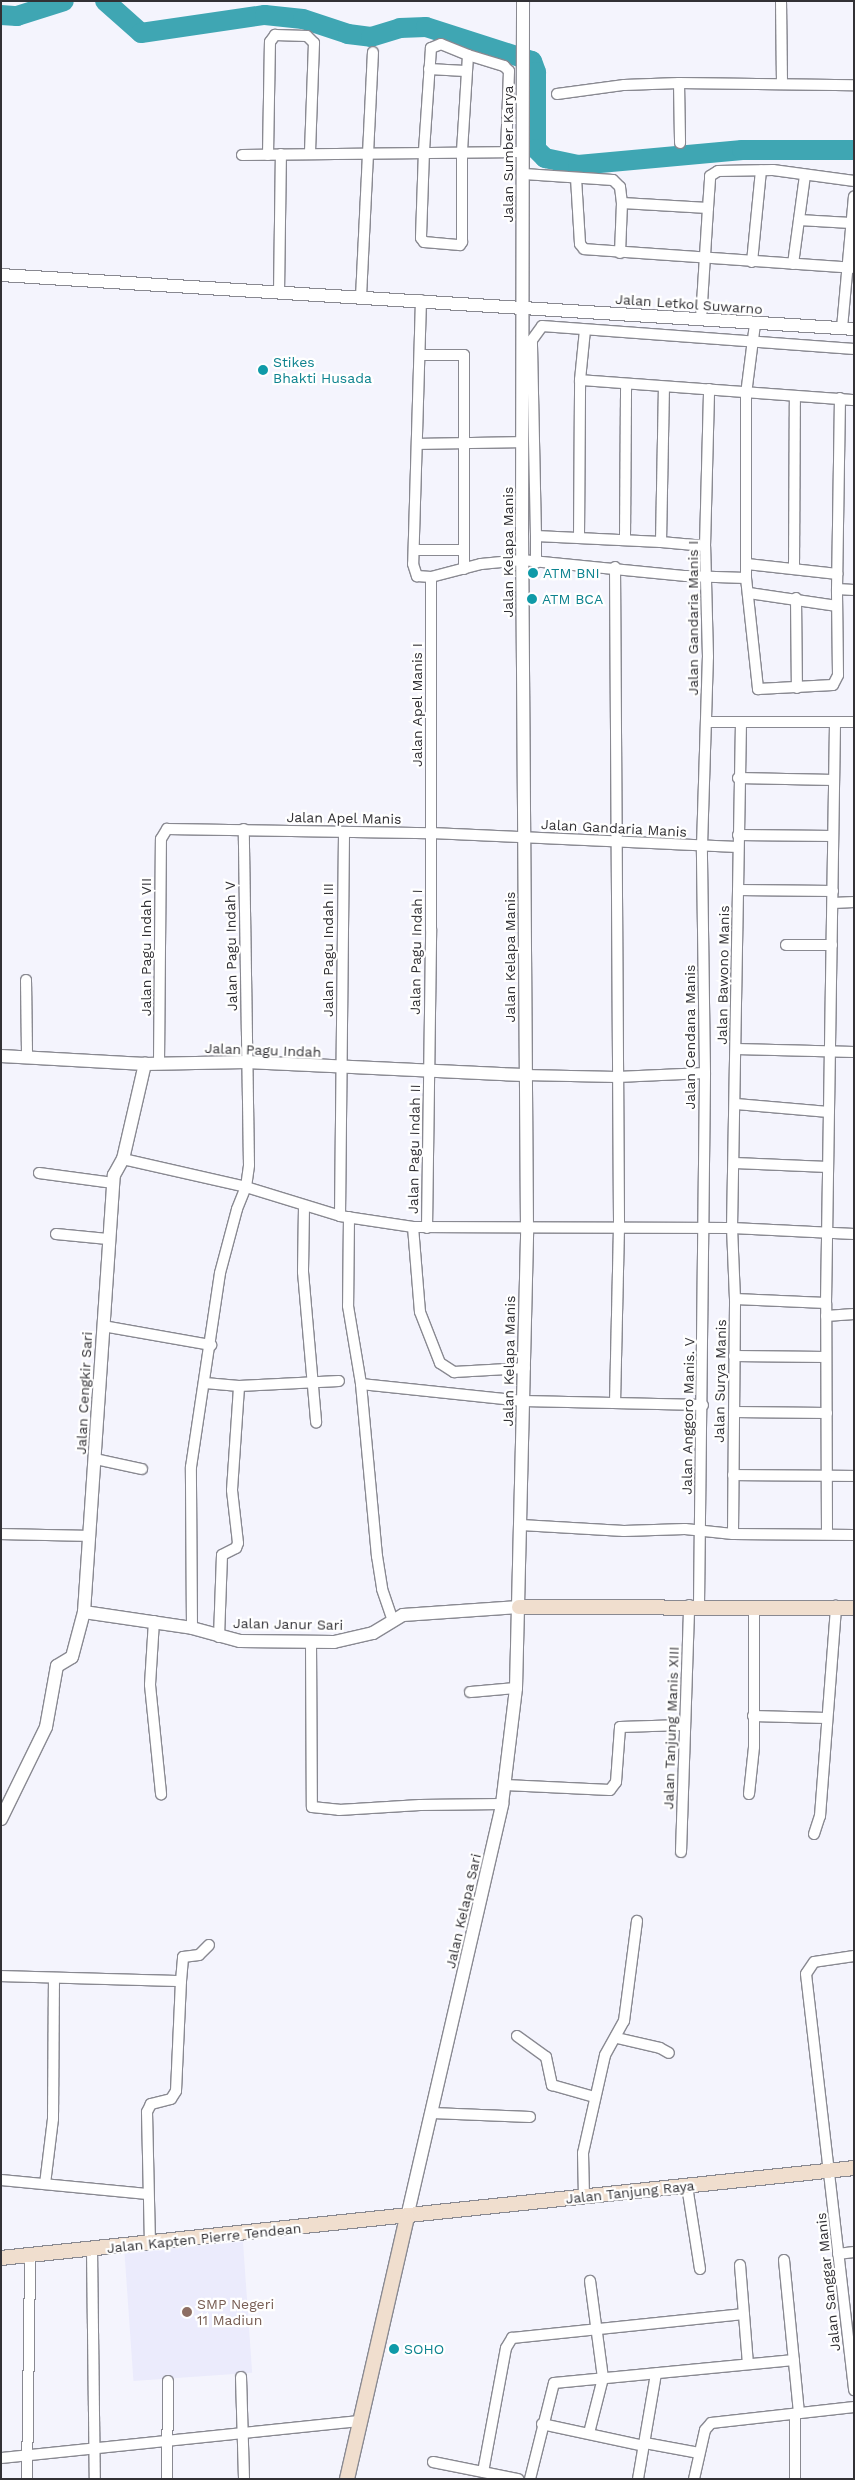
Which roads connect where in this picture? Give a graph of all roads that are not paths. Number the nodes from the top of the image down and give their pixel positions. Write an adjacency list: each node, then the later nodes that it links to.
1 (523, 1): 16 (street, Jalan Sumber Karya)
2 (781, 1): 8 (street)
3 (372, 52): 14 (street)
4 (468, 55): 5 (street); 6 (street); 15 (street)
5 (429, 69): 6 (street); 12 (street)
6 (465, 71): 13 (street)
7 (679, 83): 8 (street); 10 (street); 11 (street)
8 (782, 84): 9 (street)
9 (854, 85)
10 (556, 94)
11 (680, 143)
12 (424, 151): 13 (street); 13 (street); 14 (street)
13 (462, 151): 15 (street)
14 (366, 152): 18 (street); 38 (street)
15 (506, 152): 16 (street)
16 (523, 152): 22 (street, Jalan Sumber Karya)
17 (281, 154): 18 (street); 20 (street); 37 (street)
18 (310, 154): 20 (street)
19 (242, 155): 20 (street)
20 (268, 155)
21 (761, 170): 23 (street); 28 (street); 33 (street)
22 (524, 174): 24 (street); 40 (street, Jalan Sumber Karya)
23 (804, 176): 25 (street); 29 (street)
24 (576, 178): 27 (street); 31 (street)
25 (854, 181)
26 (854, 197): 30 (street)
27 (622, 203): 28 (street); 31 (street)
28 (708, 208): 32 (street)
29 (799, 220): 30 (street); 34 (street)
30 (851, 223): 35 (street)
31 (620, 252): 32 (street)
32 (705, 260): 33 (street); 41 (street)
33 (752, 262): 34 (street)
34 (793, 264): 35 (street)
35 (851, 268): 43 (street)
36 (1, 275): 37 (street, Jalan Letkol Suwarno)
37 (279, 293): 38 (street, Jalan Letkol Suwarno)
38 (361, 297): 39 (street, Jalan Letkol Suwarno)
39 (421, 300): 40 (street, Jalan Letkol Suwarno); 47 (street)
40 (522, 307): 41 (street, Jalan Letkol Suwarno); 56 (street, Jalan Kelapa Manis)
41 (701, 320): 42 (street, Jalan Letkol Suwarno)
42 (755, 324): 43 (street, Jalan Letkol Suwarno); 45 (street)
43 (848, 328)
44 (586, 330): 45 (street); 48 (street); 59 (street)
45 (752, 342): 46 (street); 52 (street)
46 (854, 349)
47 (420, 354): 57 (street); 58 (street)
48 (580, 380): 49 (street); 60 (street)
49 (626, 384): 50 (street); 61 (street)
50 (664, 388): 51 (street); 62 (street)
51 (709, 389): 52 (street); 63 (street, Jalan Gandaria Manis I)
52 (746, 394): 53 (street); 68 (street)
53 (795, 396): 54 (street); 70 (street)
54 (840, 398): 55 (street); 72 (street)
55 (854, 400)
56 (523, 442): 57 (street); 66 (street, Jalan Kelapa Manis)
57 (465, 443): 58 (street); 65 (street)
58 (418, 444): 64 (street)
59 (536, 536): 60 (street); 67 (street)
60 (579, 537): 61 (street)
61 (625, 538): 62 (street)
62 (661, 542): 63 (street)
63 (705, 546): 74 (street, Jalan Gandaria Manis I)
64 (414, 550): 65 (street); 73 (street)
65 (463, 550): 71 (street)
66 (522, 560): 67 (street); 71 (street); 94 (street, Jalan Kelapa Manis)
67 (536, 563): 69 (street)
68 (747, 564): 70 (street); 75 (street)
69 (615, 567): 74 (street); 95 (street)
70 (794, 567): 72 (street)
71 (464, 569): 73 (street)
72 (837, 574): 76 (street)
73 (431, 577): 91 (street, Jalan Apel Manis I)
74 (705, 577): 75 (street); 82 (street, Jalan Gandaria Manis I)
75 (746, 578): 78 (street)
76 (837, 589): 77 (street); 80 (street)
77 (854, 590)
78 (749, 593): 79 (street); 81 (street)
79 (796, 598): 80 (street); 81 (street)
80 (837, 606): 81 (street)
81 (797, 688)
82 (707, 722): 83 (street); 96 (street, Jalan Gandaria Manis I)
83 (741, 722): 85 (street); 86 (street, Jalan Bawono Manis)
84 (854, 722): 85 (street)
85 (835, 724): 87 (street)
86 (738, 778): 87 (street); 92 (street, Jalan Bawono Manis)
87 (834, 780): 93 (street)
88 (244, 829): 89 (street, Jalan Apel Manis); 90 (street, Jalan Apel Manis); 111 (street, Jalan Pagu Indah V)
89 (164, 832): 110 (street, Jalan Pagu Indah VII)
90 (344, 832): 91 (street, Jalan Apel Manis); 113 (street, Jalan Pagu Indah III)
91 (431, 833): 94 (street, Jalan Apel Manis); 114 (street, Jalan Pagu Indah I)
92 (738, 834): 93 (street); 97 (street, Jalan Bawono Manis)
93 (833, 836): 99 (street)
94 (524, 837): 95 (street, Jalan Gandaria Manis); 116 (street, Jalan Kelapa Manis)
95 (619, 841): 96 (street, Jalan Gandaria Manis); 117 (street)
96 (702, 846): 97 (street, Jalan Gandaria Manis); 115 (street, Jalan Cendana Manis)
97 (738, 847): 98 (street, Jalan Bawono Manis)
98 (738, 890): 99 (street); 105 (street, Jalan Bawono Manis)
99 (833, 891): 101 (street)
100 (854, 902): 101 (street)
101 (833, 903): 102 (street)
102 (832, 944): 103 (street); 107 (street)
103 (786, 945)
104 (26, 980): 109 (street)
105 (736, 1049): 107 (street); 118 (street, Jalan Bawono Manis)
106 (854, 1052): 107 (street)
107 (831, 1053): 119 (street)
108 (1, 1056): 109 (street, Jalan Pagu Indah)
109 (27, 1056): 112 (street, Jalan Pagu Indah)
110 (159, 1062): 111 (street, Jalan Pagu Indah); 112 (street, Jalan Pagu Indah)
111 (246, 1062): 113 (street, Jalan Pagu Indah); 125 (street, Jalan Pagu Indah V)
112 (145, 1064): 120 (street)
113 (339, 1069): 114 (street, Jalan Pagu Indah); 127 (street, Jalan Pagu Indah III)
114 (429, 1071): 116 (street, Jalan Pagu Indah); 130 (street, Jalan Pagu Indah II)
115 (705, 1073): 117 (street); 132 (street, Jalan Cendana Manis)
116 (524, 1075): 117 (street); 131 (street, Jalan Kelapa Manis)
117 (617, 1077): 129 (street)
118 (736, 1104): 119 (street); 121 (street, Jalan Bawono Manis)
119 (829, 1112): 122 (street)
120 (123, 1159): 124 (street); 125 (street)
121 (735, 1163): 122 (street); 133 (street, Jalan Bawono Manis)
122 (828, 1167): 136 (street)
123 (39, 1173): 124 (street)
124 (114, 1179): 137 (street, Jalan Cengkir Sari)
125 (246, 1187): 126 (street); 143 (street, Jalan Pagu Indah V)
126 (304, 1207): 127 (street); 149 (street)
127 (345, 1217): 128 (street); 150 (street, Jalan Pagu Indah III)
128 (414, 1227): 130 (street); 146 (street)
129 (619, 1227): 131 (street); 132 (street); 153 (street)
130 (427, 1228): 131 (street)
131 (527, 1228): 146 (street, Jalan Kelapa Manis)
132 (705, 1228): 133 (street); 154 (street, Jalan Anggoro Manis. V)
133 (732, 1228): 136 (street); 138 (street, Jalan Surya Manis)
134 (56, 1234): 137 (street)
135 (854, 1234): 136 (street)
136 (829, 1235): 139 (street)
137 (108, 1239): 142 (street, Jalan Cengkir Sari)
138 (735, 1299): 139 (street); 144 (street, Jalan Surya Manis)
139 (826, 1303): 141 (street)
140 (854, 1314): 141 (street)
141 (826, 1316): 145 (street)
142 (103, 1326): 143 (street); 158 (street, Jalan Cengkir Sari)
143 (211, 1345): 148 (street, Jalan Pagu Indah V)
144 (734, 1356): 145 (street); 155 (street, Jalan Surya Manis)
145 (826, 1357): 156 (street)
146 (525, 1368): 152 (street, Jalan Kelapa Manis)
147 (339, 1381): 149 (street)
148 (205, 1382): 151 (street); 178 (street, Jalan Pagu Indah V)
149 (312, 1382): 151 (street); 157 (street)
150 (361, 1384): 152 (street); 176 (street, Jalan Pagu Indah III)
151 (239, 1386): 179 (street)
152 (523, 1401): 153 (street); 163 (street, Jalan Kelapa Manis)
153 (615, 1402): 154 (street)
154 (703, 1405): 164 (street, Jalan Anggoro Manis. V)
155 (734, 1412): 156 (street); 160 (street, Jalan Surya Manis)
156 (827, 1413): 161 (street)
157 (316, 1422)
158 (95, 1459): 159 (street); 169 (street, Jalan Cengkir Sari)
159 (142, 1469)
160 (733, 1474): 161 (street); 166 (street, Jalan Surya Manis)
161 (827, 1476): 162 (street); 167 (street)
162 (854, 1476)
163 (521, 1526): 164 (street); 173 (street, Jalan Kelapa Manis)
164 (698, 1530): 166 (street); 170 (street, Jalan Anggoro Manis. V)
165 (1, 1534): 169 (street)
166 (733, 1534): 167 (street)
167 (826, 1534): 168 (street)
168 (854, 1534)
169 (88, 1536): 175 (street, Jalan Cengkir Sari)
170 (694, 1605): 171 (main road); 173 (main road); 185 (street, Jalan Tanjung Manis XIII)
171 (754, 1606): 172 (main road); 183 (street)
172 (836, 1606): 174 (main road); 184 (street)
173 (519, 1607): 176 (street, Jalan Janur Sari); 181 (street, Jalan Kelapa Sari)
174 (854, 1608)
175 (84, 1612): 177 (street, Jalan Janur Sari); 190 (street, Jalan Cengkir Sari)
176 (392, 1618): 180 (street, Jalan Janur Sari)
177 (154, 1620): 178 (street, Jalan Janur Sari); 187 (street)
178 (192, 1628): 179 (street, Jalan Janur Sari)
179 (219, 1638): 180 (street, Jalan Janur Sari)
180 (311, 1642): 189 (street)
181 (516, 1688): 182 (street); 186 (street, Jalan Kelapa Sari)
182 (470, 1692)
183 (753, 1716): 184 (street); 188 (street)
184 (826, 1718): 191 (street)
185 (684, 1726): 186 (street); 192 (street, Jalan Tanjung Manis XIII)
186 (505, 1785): 189 (street, Jalan Kelapa Sari)
187 (161, 1794)
188 (749, 1794)
189 (502, 1804): 203 (street, Jalan Kelapa Sari)
190 (2, 1817)
191 (814, 1834)
192 (681, 1852)
193 (637, 1922): 200 (street)
194 (209, 1945): 198 (street)
195 (854, 1956): 206 (street, Jalan Sanggar Manis)
196 (1, 1976): 197 (street)
197 (54, 1978): 198 (street); 208 (street)
198 (181, 1981): 210 (street)
199 (517, 2036): 202 (street)
200 (616, 2038): 201 (street); 202 (street)
201 (669, 2053)
202 (594, 2096): 211 (street)
203 (432, 2113): 204 (street); 212 (street, Jalan Kelapa Sari)
204 (530, 2117)
205 (854, 2168): 206 (main road, Jalan Tanjung Raya)
206 (829, 2171): 209 (main road, Jalan Tanjung Raya); 216 (street, Jalan Sanggar Manis)
207 (1, 2180): 208 (street)
208 (45, 2184): 210 (street)
209 (687, 2186): 211 (main road, Jalan Tanjung Raya); 221 (street)
210 (147, 2194): 213 (street)
211 (584, 2197): 212 (main road, Jalan Tanjung Raya)
212 (407, 2217): 213 (main road, Jalan Kapten Pierre Tendean); 235 (main road)
213 (150, 2243): 214 (main road, Jalan Kapten Pierre Tendean)
214 (92, 2249): 217 (main road, Jalan Kapten Pierre Tendean); 241 (street)
215 (854, 2252): 216 (street)
216 (838, 2254): 223 (street, Jalan Sanggar Manis)
217 (30, 2255): 218 (main road, Jalan Kapten Pierre Tendean); 243 (street)
218 (1, 2258)
219 (784, 2260): 226 (street)
220 (740, 2265): 224 (street)
221 (700, 2269)
222 (590, 2281): 225 (street)
223 (849, 2303): 232 (street, Jalan Sanggar Manis)
224 (744, 2314): 225 (street); 227 (street)
225 (596, 2330): 230 (street); 246 (street)
226 (794, 2360): 227 (street); 234 (street)
227 (748, 2364): 228 (street)
228 (656, 2374): 230 (street); 240 (street)
229 (241, 2378): 237 (street)
230 (602, 2378): 236 (street); 238 (street)
231 (168, 2381): 239 (street)
232 (854, 2390)
233 (854, 2406): 234 (street)
234 (797, 2414): 242 (street); 256 (street)
235 (359, 2421): 237 (street); 251 (main road)
236 (542, 2424): 238 (street); 253 (street)
237 (244, 2433): 239 (street); 250 (street)
238 (589, 2433): 240 (street)
239 (167, 2440): 241 (street); 249 (street)
240 (645, 2444): 242 (street); 254 (street)
241 (96, 2449): 243 (street); 248 (street)
242 (699, 2453): 255 (street)
243 (26, 2456): 244 (street); 247 (street)
244 (1, 2458)
245 (433, 2462): 246 (street)
246 (483, 2472): 252 (street)
247 (27, 2479)
248 (95, 2479)
249 (167, 2479)
250 (244, 2479)
251 (347, 2479)
252 (518, 2479)
253 (530, 2479)
254 (638, 2479)
255 (694, 2479)
256 (795, 2479)

